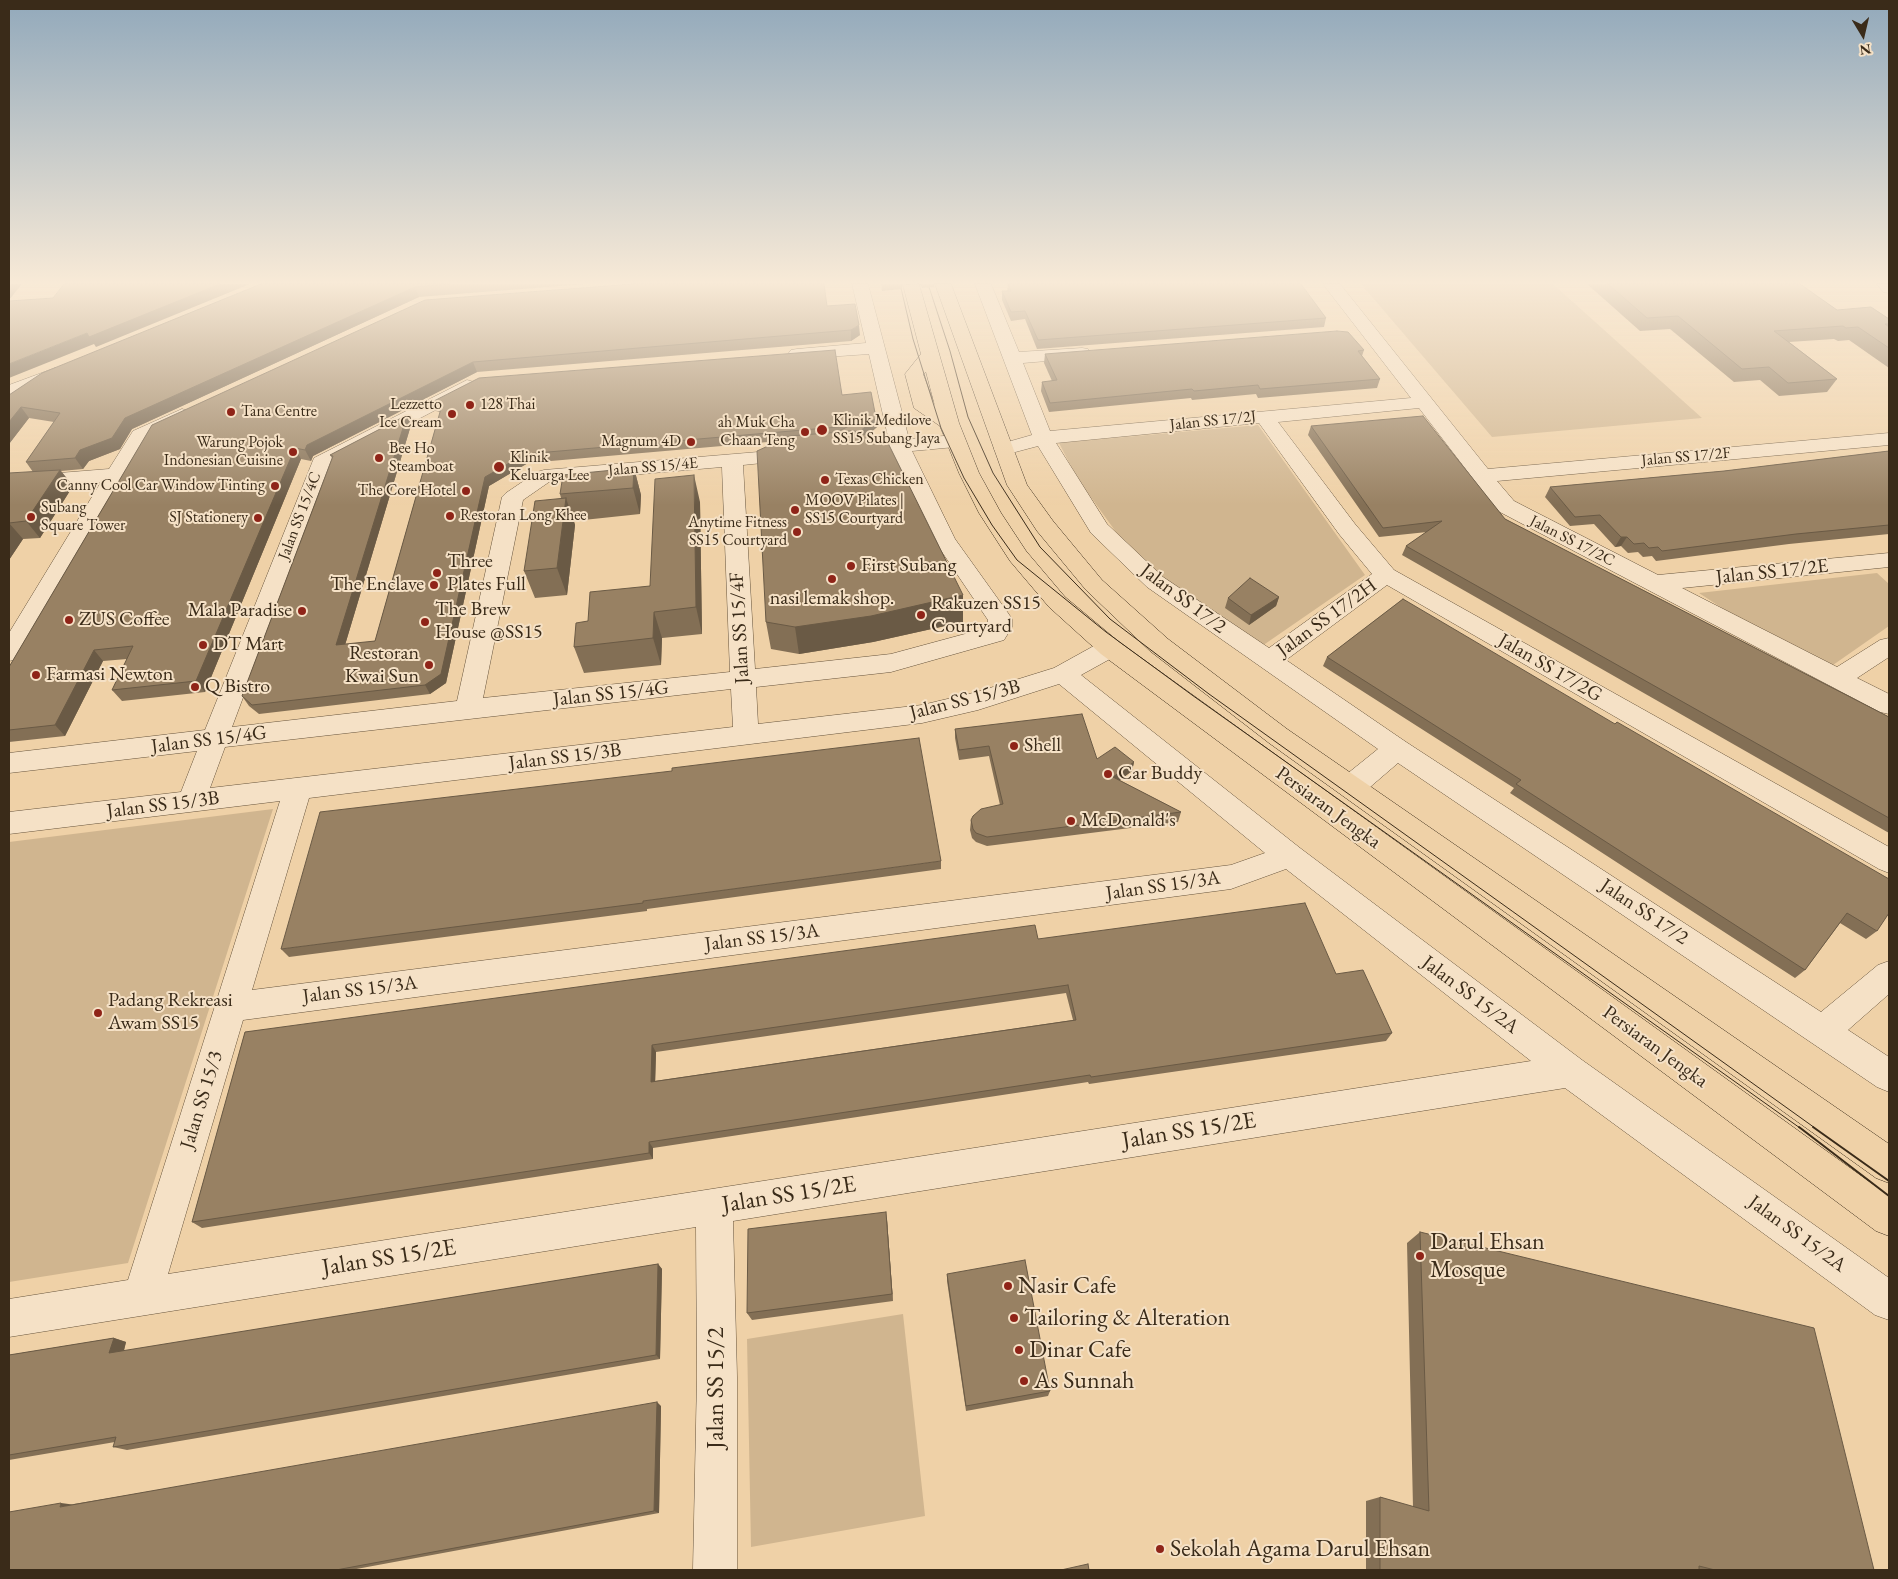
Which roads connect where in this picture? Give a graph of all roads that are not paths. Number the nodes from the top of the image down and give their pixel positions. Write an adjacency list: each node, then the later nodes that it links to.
1 (878, 358): 16 (street, Jalan SS 15/4G)
2 (928, 358): 13 (main road)
3 (970, 358): 18 (main road, Persiaran Jengka)
4 (1012, 358): 5 (street); 14 (street, Jalan SS 17/2)
5 (1016, 358)
6 (1382, 358): 10 (street, Jalan SS 17/2C)
7 (69, 368): 9 (street)
8 (488, 379): 37 (street, Jalan SS 15/4C)
9 (9, 392)
10 (1424, 402): 12 (street, Jalan SS 17/2J); 22 (street, Jalan SS 17/2C)
11 (200, 407): 21 (street)
12 (1264, 416): 14 (street, Jalan SS 17/2J); 25 (street, Jalan SS 17/2G)
13 (952, 432): 16 (street); 28 (main road, Persiaran Jengka)
14 (1042, 438): 18 (street, Jalan SS 17/2J); 30 (street, Jalan SS 17/2)
15 (1889, 439): 22 (street, Jalan SS 17/2F)
16 (900, 446): 17 (street); 33 (street, Jalan SS 15/4G)
17 (863, 449)
18 (1004, 449): 40 (main road, Persiaran Jengka)
19 (816, 453): 20 (street, Jalan SS 15/4E)
20 (732, 460): 33 (street, Jalan SS 15/4F); 35 (street, Jalan SS 15/4E)
21 (116, 475): 23 (street); 29 (street)
22 (1482, 476): 26 (street, Jalan SS 17/2C)
23 (9, 484)
24 (1886, 564): 26 (street, Jalan SS 17/2E)
25 (1386, 575): 30 (street, Jalan SS 17/2H); 45 (street, Jalan SS 17/2G)
26 (1655, 583): 32 (street, Jalan SS 17/2C)
27 (1889, 646): 32 (street)
28 (1110, 648): 31 (street, Jalan SS 15/3B); 53 (main road, Persiaran Jengka)
29 (9, 653)
30 (1268, 661): 38 (street, Jalan SS 17/2)
31 (1063, 674): 36 (street, Jalan SS 15/3B); 44 (street, Jalan SS 15/2A)
32 (1838, 678): 34 (street, Jalan SS 17/2C)
33 (742, 680): 35 (street, Jalan SS 15/4G); 36 (street, Jalan SS 15/4F)
34 (1889, 705)
35 (468, 709): 37 (street, Jalan SS 15/4G)
36 (746, 735): 41 (street, Jalan SS 15/3B)
37 (214, 740): 39 (street, Jalan SS 15/4G); 42 (street, Jalan SS 15/4C)
38 (1398, 749): 40 (street); 48 (street, Jalan SS 17/2)
39 (9, 763)
40 (1352, 786): 51 (main road, Persiaran Jengka)
41 (298, 789): 42 (street, Jalan SS 15/3B); 47 (street, Jalan SS 15/3)
42 (191, 802): 43 (street, Jalan SS 15/3B)
43 (9, 823)
44 (1290, 856): 47 (street, Jalan SS 15/3A); 49 (street, Jalan SS 15/2A)
45 (1889, 861)
46 (1889, 975): 48 (street)
47 (231, 1007): 54 (street, Jalan SS 15/3)
48 (1823, 1031): 50 (street, Jalan SS 17/2)
49 (1570, 1071): 52 (street, Jalan SS 15/2E); 55 (street, Jalan SS 15/2A)
50 (1889, 1076)
51 (1889, 1165)
52 (714, 1206): 54 (street, Jalan SS 15/2E); 57 (street, Jalan SS 15/2)
53 (1889, 1218)
54 (142, 1297): 56 (street, Jalan SS 15/2E)
55 (1889, 1301)
56 (9, 1318)
57 (715, 1570)

